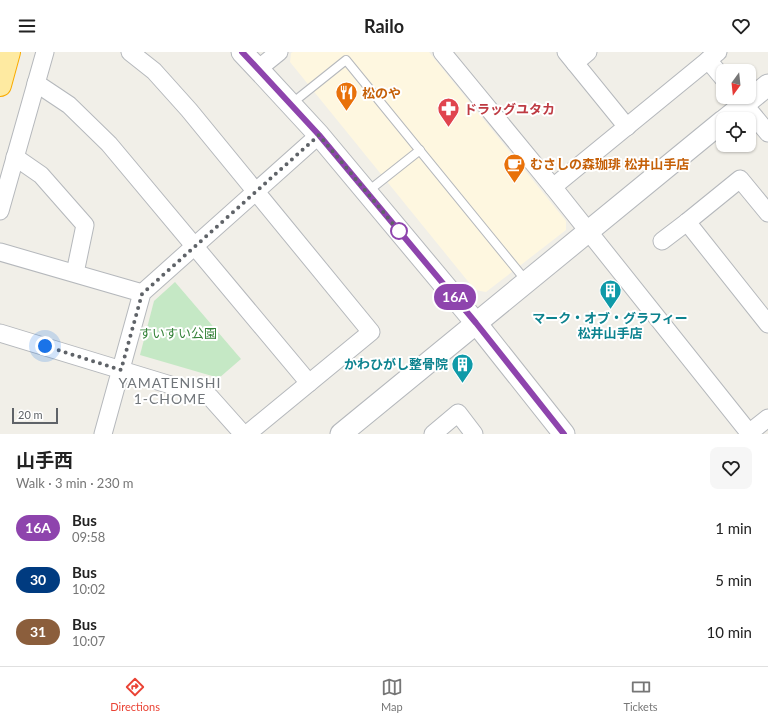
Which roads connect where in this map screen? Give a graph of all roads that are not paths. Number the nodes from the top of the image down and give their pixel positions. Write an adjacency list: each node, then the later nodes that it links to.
1 (9, 52): 12 (highway)
2 (44, 52): 11 (street)
3 (130, 52): 26 (street)
4 (242, 52): 10 (street)
5 (279, 52): 10 (street)
6 (442, 52): 25 (street)
7 (588, 52): 9 (street)
8 (713, 56): 19 (street)
9 (570, 58): 19 (street)
10 (258, 69): 15 (street)
11 (36, 83): 24 (street); 33 (street)
12 (0, 85)
13 (768, 85): 14 (street)
14 (756, 92)
15 (291, 104): 22 (street); 23 (lane)
16 (738, 104): 18 (street)
17 (744, 104): 21 (street)
18 (732, 112)
19 (627, 127): 25 (street)
20 (716, 127): 31 (street)
21 (768, 133)
22 (319, 135): 26 (street); 27 (street)
23 (420, 150): 27 (lane); 36 (lane)
24 (15, 157): 28 (street); 35 (street)
25 (553, 187): 31 (street)
26 (256, 192): 33 (street); 42 (street)
27 (367, 192): 38 (street)
28 (0, 211)
29 (768, 213): 30 (street)
30 (687, 222): 32 (street); 39 (street)
31 (588, 232): 36 (street); 44 (street)
32 (662, 241)
33 (195, 247): 37 (street); 42 (street)
34 (0, 252): 35 (street)
35 (75, 273): 37 (street)
36 (527, 282): 38 (street)
37 (142, 294): 41 (street)
38 (476, 323): 48 (street); 51 (street)
39 (768, 324)
40 (0, 333): 41 (street)
41 (121, 370): 45 (street); 46 (street)
42 (309, 383): 47 (street)
43 (768, 418): 44 (street)
44 (749, 433)
45 (103, 434)
46 (243, 434)
47 (247, 434)
48 (340, 434)
49 (433, 434): 50 (street)
50 (474, 434)
51 (564, 434)

